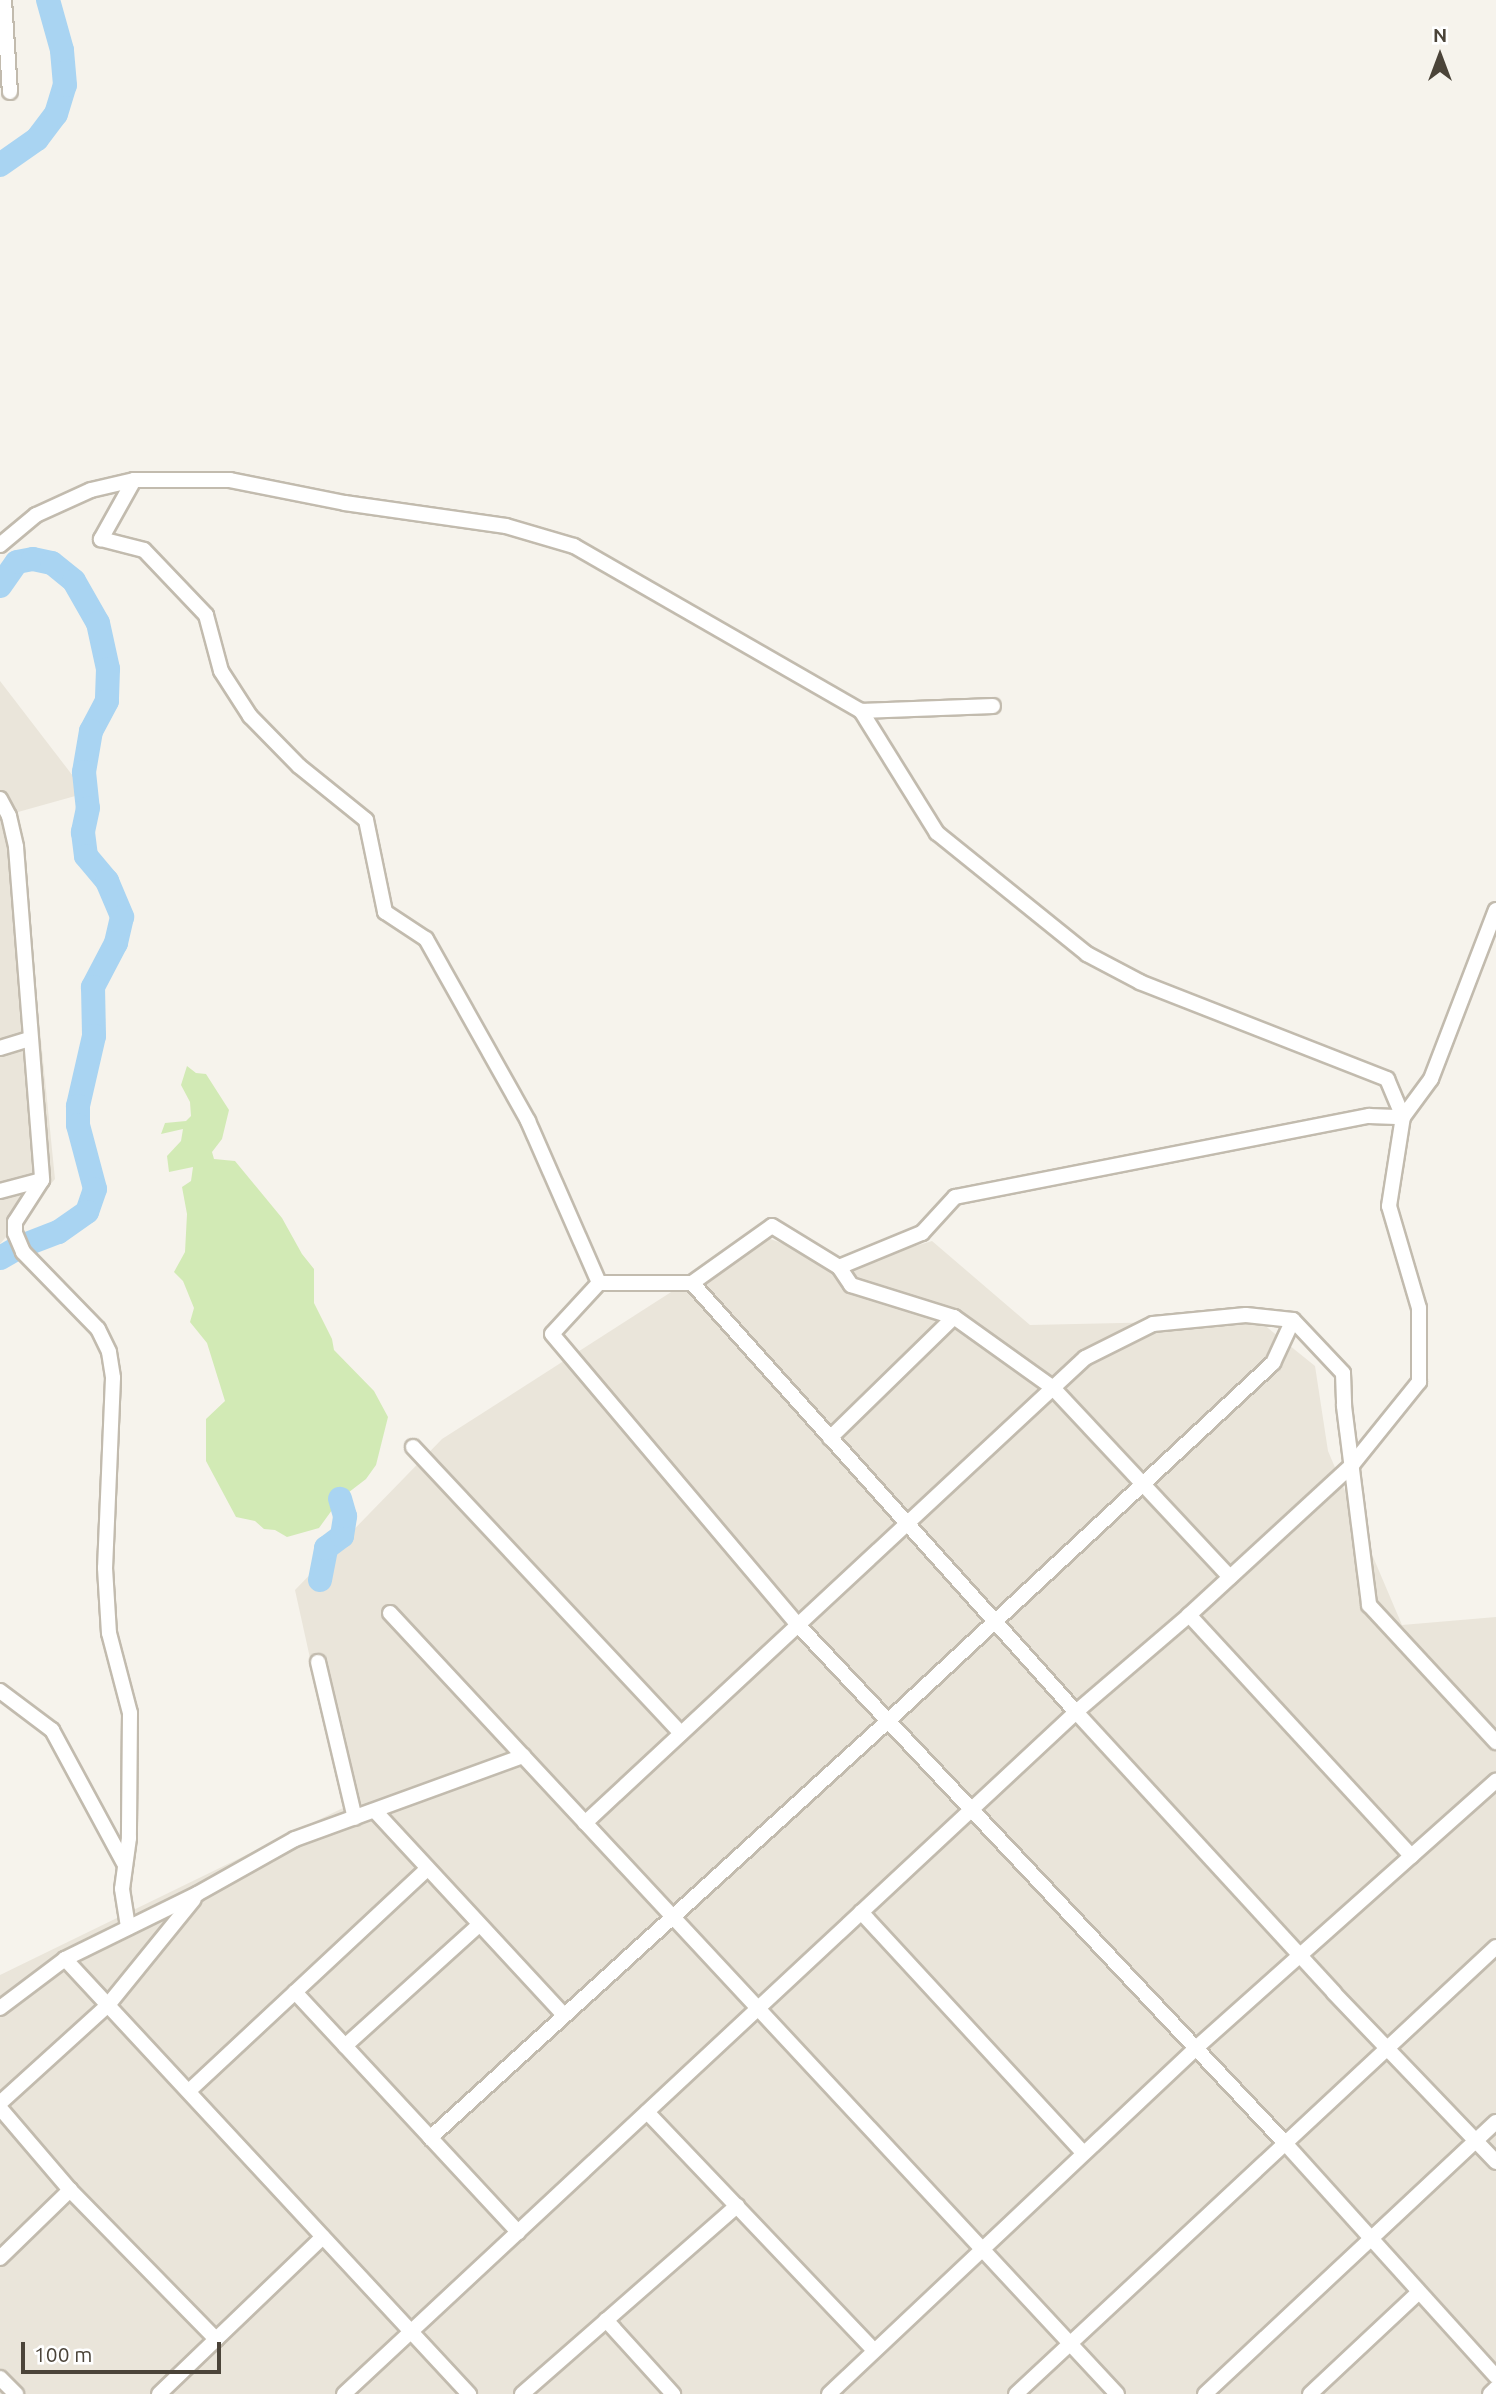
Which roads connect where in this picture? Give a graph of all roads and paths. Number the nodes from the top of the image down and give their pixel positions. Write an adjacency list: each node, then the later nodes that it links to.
1 (4, 0): 2 (street)
2 (10, 92)
3 (134, 480): 4 (street); 6 (street); 16 (street)
4 (0, 545)
5 (993, 706): 6 (street)
6 (861, 711): 12 (street)
7 (0, 799): 8 (street)
8 (4, 818): 10 (street)
9 (1496, 910): 12 (street)
10 (29, 1039): 11 (street); 13 (street)
11 (0, 1048)
12 (1403, 1117): 15 (street); 23 (street)
13 (42, 1180): 14 (street); 44 (street)
14 (0, 1191)
15 (839, 1267): 17 (street); 18 (street)
16 (599, 1283): 17 (street); 30 (street)
17 (692, 1283): 21 (street)
18 (954, 1317): 20 (street); 21 (street)
19 (1293, 1320): 20 (street); 23 (street); 24 (street)
20 (1053, 1388): 24 (street); 25 (street)
21 (830, 1438): 25 (street)
22 (414, 1447): 35 (street)
23 (1352, 1465): 26 (street); 36 (street)
24 (1143, 1484): 26 (street); 29 (street)
25 (908, 1523): 29 (street); 30 (street)
26 (1230, 1577): 28 (street)
27 (390, 1613): 37 (street)
28 (1189, 1615): 33 (street); 43 (street)
29 (995, 1622): 33 (street); 34 (street)
30 (798, 1625): 34 (street); 35 (street)
31 (318, 1662): 41 (street)
32 (0, 1691): 44 (street)
33 (1076, 1712): 39 (street); 52 (street)
34 (888, 1721): 39 (street); 48 (street)
35 (681, 1733): 42 (street)
36 (1496, 1742)
37 (523, 1756): 40 (street); 42 (street)
38 (1496, 1781): 43 (street)
39 (972, 1809): 47 (street); 60 (street)
40 (375, 1811): 41 (street); 45 (street)
41 (355, 1818): 46 (street)
42 (585, 1823): 48 (street)
43 (1411, 1856): 52 (street)
44 (124, 1863): 50 (street)
45 (427, 1869): 49 (street); 54 (street)
46 (197, 1894): 50 (street); 55 (street)
47 (861, 1912): 57 (street); 69 (street)
48 (671, 1915): 57 (street); 58 (street)
49 (479, 1925): 58 (street); 59 (street)
50 (128, 1928): 53 (street)
51 (1496, 1947): 61 (street)
52 (1299, 1955): 60 (street); 61 (street)
53 (65, 1959): 55 (street); 56 (street)
54 (295, 1992): 59 (street); 62 (street)
55 (108, 2005): 62 (street); 63 (street)
56 (0, 2008)
57 (758, 2008): 64 (street); 76 (street)
58 (564, 2015): 66 (street)
59 (345, 2046): 66 (street)
60 (1196, 2048): 68 (street); 69 (street)
61 (1385, 2048): 67 (street); 68 (street)
62 (190, 2090): 74 (street)
63 (0, 2105): 71 (street)
64 (647, 2112): 72 (street); 73 (street)
65 (1496, 2122): 67 (street)
66 (430, 2138): 73 (street)
67 (1475, 2140): 70 (street); 75 (street)
68 (1284, 2142): 75 (street); 82 (street)
69 (1083, 2153): 76 (street)
70 (1496, 2162)
71 (70, 2190): 77 (street); 81 (street)
72 (737, 2206): 79 (street); 83 (street)
73 (518, 2232): 80 (street)
74 (323, 2237): 80 (street); 81 (street)
75 (1371, 2238): 78 (street); 96 (street)
76 (982, 2249): 82 (street); 83 (street)
77 (0, 2258)
78 (1419, 2292): 84 (street); 97 (street)
79 (606, 2320): 91 (street); 92 (street)
80 (411, 2332): 89 (street); 90 (street)
81 (216, 2339): 88 (street)
82 (1070, 2344): 94 (street); 95 (street)
83 (874, 2350): 93 (street)
84 (1496, 2377)
85 (0, 2378): 87 (street)
86 (1496, 2388): 98 (street)
87 (16, 2394)
88 (159, 2394)
89 (344, 2394)
90 (469, 2394)
91 (522, 2394)
92 (673, 2394)
93 (829, 2394)
94 (1016, 2394)
95 (1117, 2394)
96 (1205, 2394)
97 (1310, 2394)
98 (1490, 2394)

